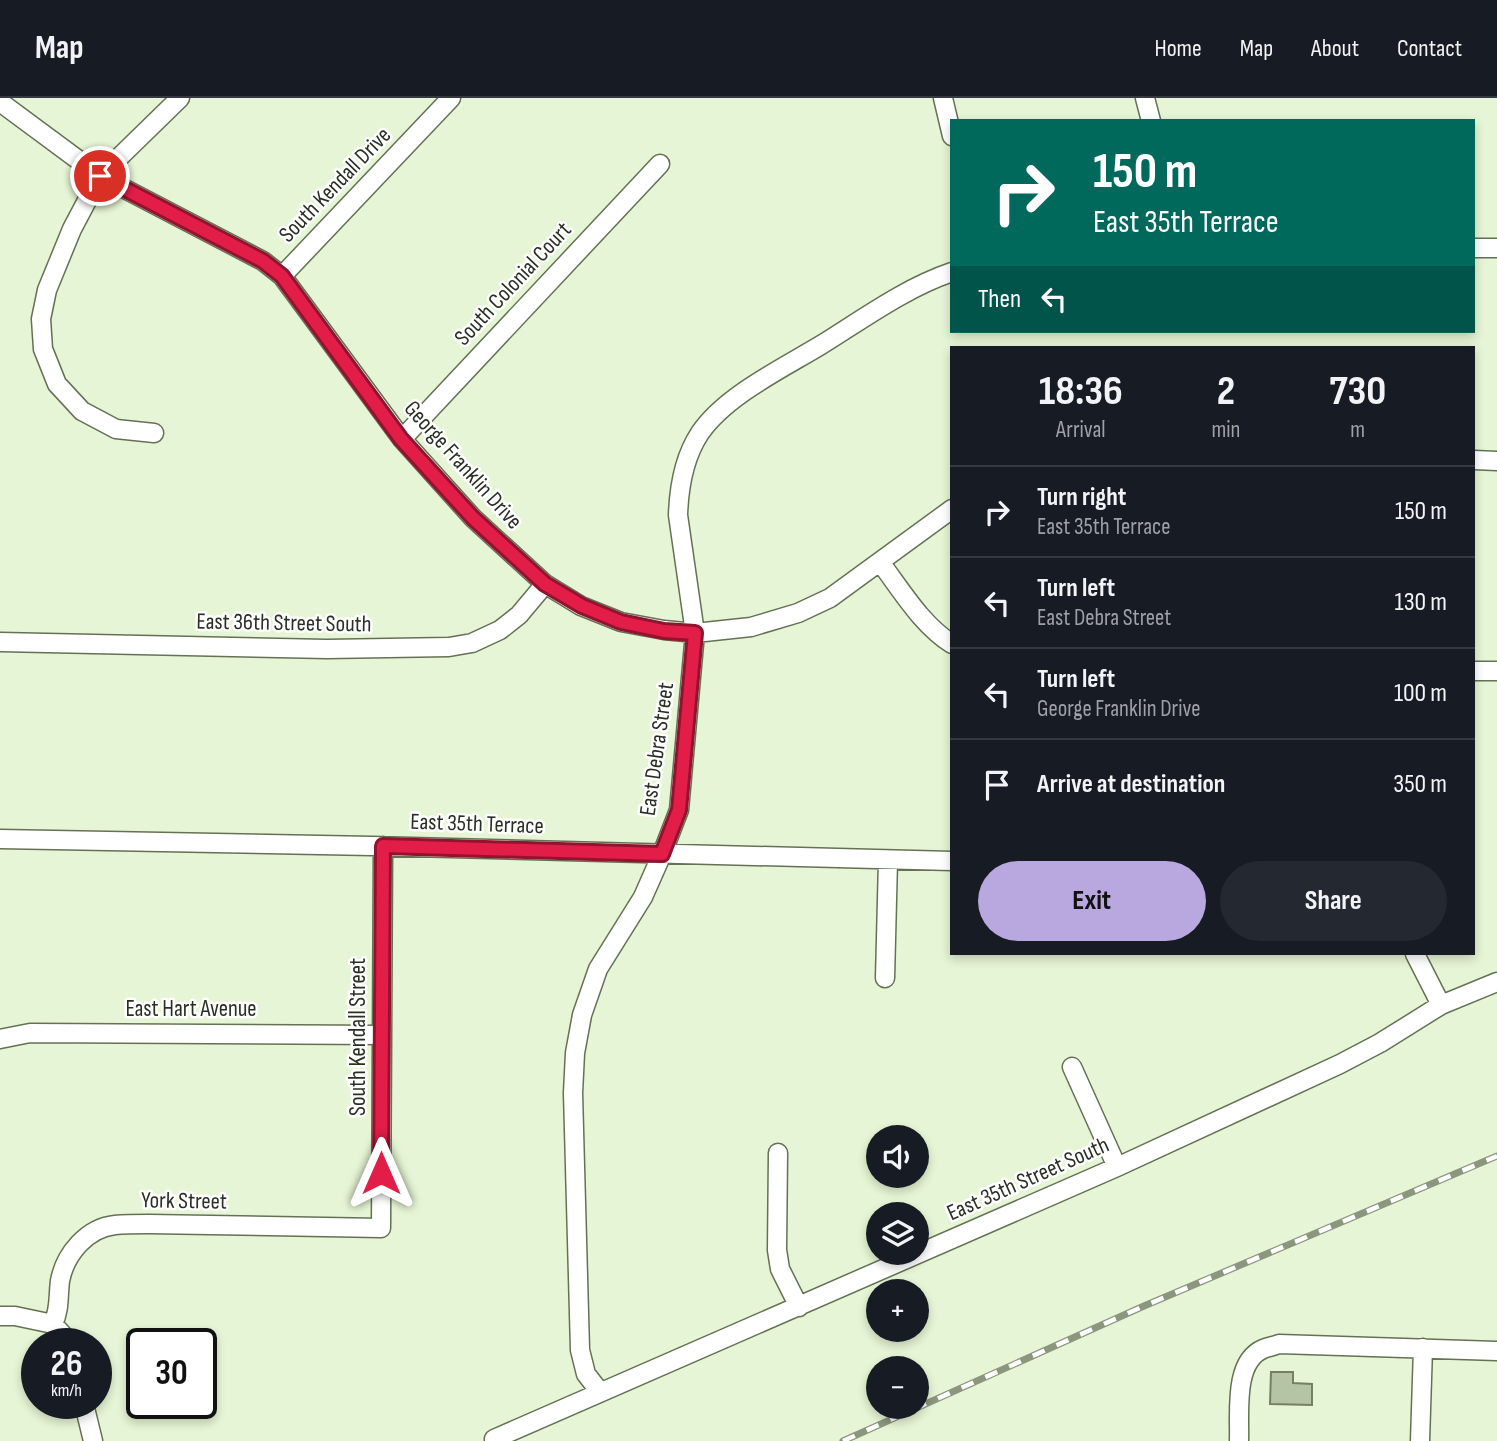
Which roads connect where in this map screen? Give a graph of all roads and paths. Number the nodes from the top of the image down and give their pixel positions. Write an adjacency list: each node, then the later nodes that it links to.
1 (180, 98): 9 (street)
2 (452, 98): 13 (street, South Kendall Drive)
3 (943, 98): 7 (street)
4 (1145, 98): 6 (street)
5 (0, 102): 9 (street, George Franklin Drive)
6 (1150, 119)
7 (950, 128)
8 (660, 164): 15 (street, South Colonial Court)
9 (100, 176): 13 (street, George Franklin Drive); 14 (street)
10 (1475, 248): 11 (street)
11 (1497, 248)
12 (950, 273): 21 (street, East Debra Street)
13 (282, 276): 15 (street, George Franklin Drive)
14 (154, 433)
15 (401, 439): 20 (street, George Franklin Drive)
16 (1475, 460): 17 (street)
17 (1497, 461)
18 (950, 510): 19 (street, George Franklin Drive)
19 (880, 562): 21 (street, George Franklin Drive); 23 (street)
20 (545, 584): 21 (street, George Franklin Drive); 22 (street, East 36th Street South)
21 (695, 633): 28 (street, East Debra Street)
22 (0, 642)
23 (950, 643)
24 (1475, 671): 25 (street)
25 (1497, 671)
26 (0, 839): 27 (street, East 35th Terrace)
27 (383, 846): 28 (street, East 35th Terrace); 35 (street, South Kendall Street)
28 (662, 854): 29 (street, East 35th Terrace); 47 (street, East Debra Street)
29 (888, 860): 30 (street, East 35th Terrace); 32 (street)
30 (950, 861)
31 (1416, 955): 34 (street)
32 (886, 978)
33 (1497, 982): 34 (street, East 35th Street South)
34 (1441, 1005): 39 (street, East 35th Street South)
35 (382, 1035): 36 (street, East Hart Avenue); 40 (street, South Kendall Street)
36 (0, 1039)
37 (1072, 1068): 39 (street)
38 (778, 1153): 41 (street)
39 (1117, 1167): 41 (street, East 35th Street South)
40 (381, 1228): 43 (street, York Street)
41 (799, 1307): 47 (street, East 35th Street South)
42 (0, 1316): 43 (street)
43 (53, 1324): 44 (street)
44 (57, 1328)
45 (1423, 1348): 46 (street); 51 (street); 52 (street)
46 (1497, 1351)
47 (600, 1392): 49 (street, East 35th Street South)
48 (88, 1419): 50 (street)
49 (494, 1439)
50 (93, 1441)
51 (1239, 1441)
52 (1420, 1441)

